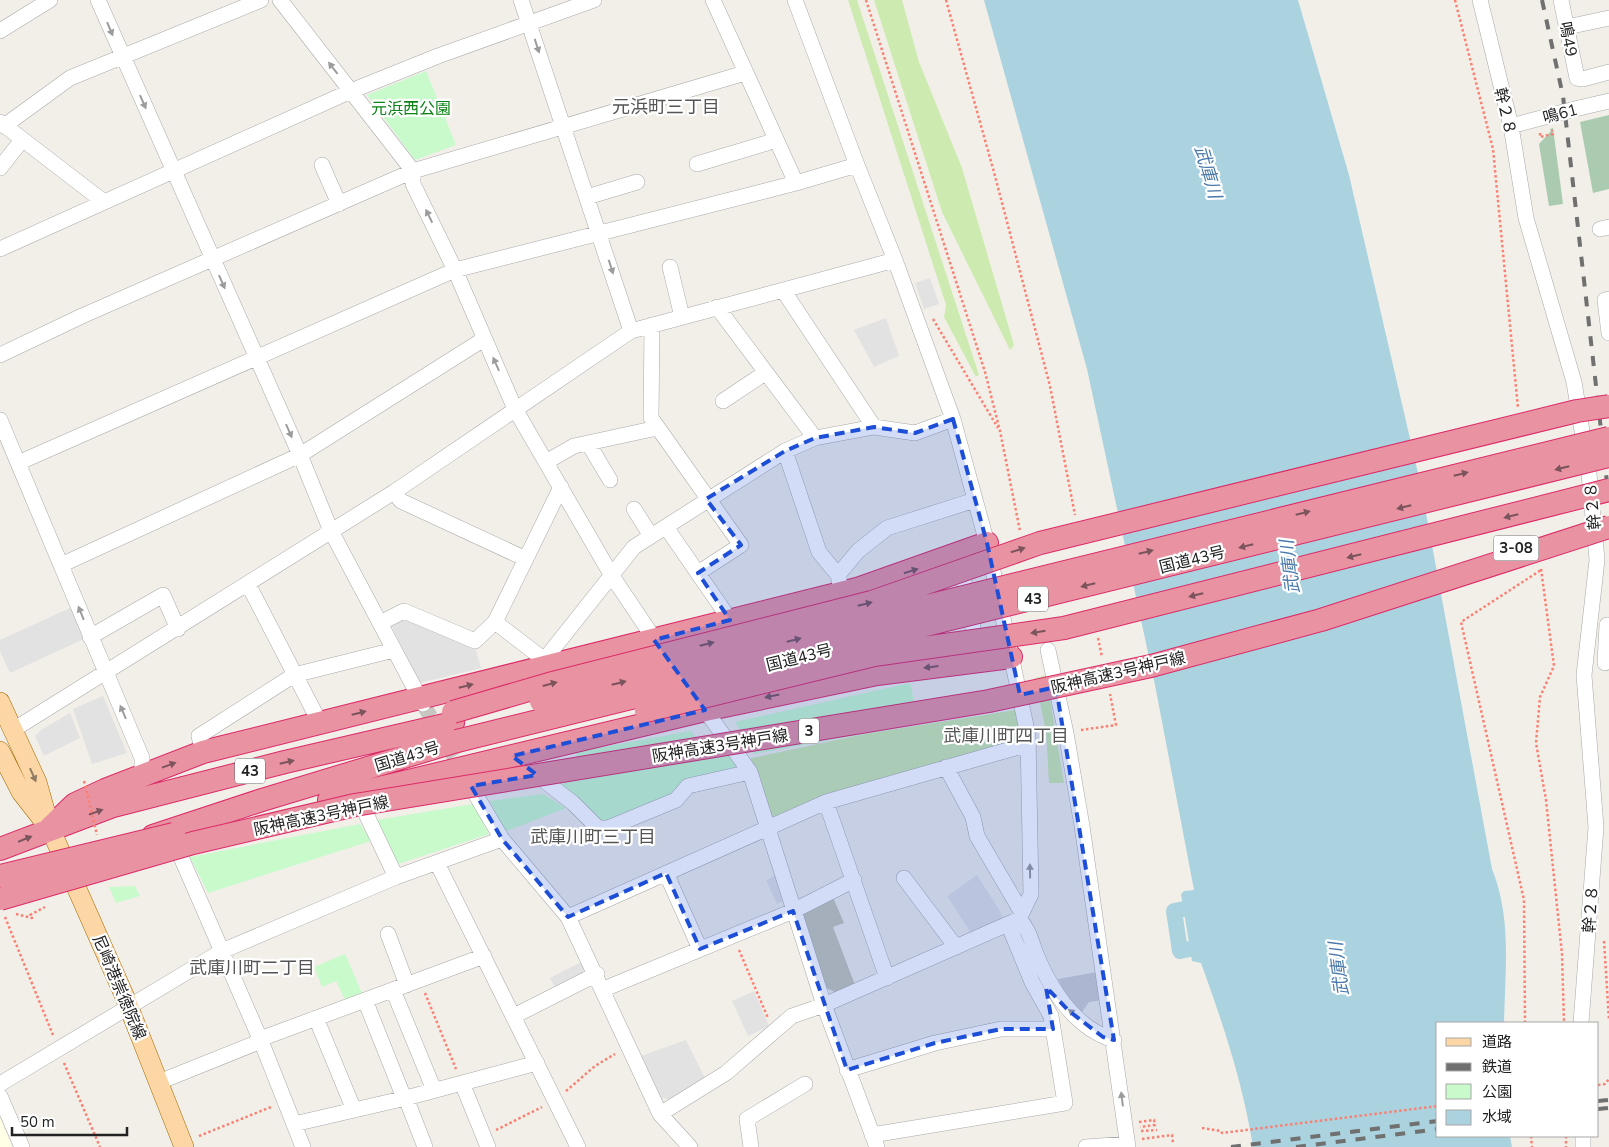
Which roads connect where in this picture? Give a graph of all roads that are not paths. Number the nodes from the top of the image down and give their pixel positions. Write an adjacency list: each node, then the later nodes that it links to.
1 (50, 0): 14 (street)
2 (98, 0): 15 (street, one-way to 15)
3 (261, 0): 15 (street)
4 (280, 0): 18 (street, one-way to 4)
5 (522, 0): 12 (street)
6 (594, 0): 12 (street)
7 (713, 0): 17 (street)
8 (795, 0): 27 (street)
9 (1480, 0): 22 (street, 幹２８)
10 (1561, 0): 13 (street, 鳴49)
11 (1609, 18): 13 (street)
12 (530, 24): 18 (street); 21 (street, one-way to 21)
13 (1567, 27): 16 (street, 鳴49)
14 (0, 31)
15 (123, 57): 20 (street); 29 (street, one-way to 29)
16 (1609, 72)
17 (745, 73): 21 (street); 23 (street)
18 (351, 91): 29 (street); 30 (street)
19 (1609, 101): 22 (street, 鳴61, bridge)
20 (2, 124): 24 (street)
21 (563, 126): 30 (street); 33 (street)
22 (1511, 126): 149 (street, 幹２８)
23 (775, 138): 25 (street); 32 (street)
24 (22, 140): 28 (street); 34 (street)
25 (697, 164)
26 (322, 165): 35 (street)
27 (856, 165): 32 (street); 38 (street)
28 (0, 168)
29 (173, 170): 34 (street); 39 (street)
30 (414, 171): 35 (street); 41 (street, one-way to 30)
31 (637, 182): 33 (street)
32 (796, 183): 36 (street)
33 (587, 197): 36 (street)
34 (104, 202): 37 (street)
35 (339, 204): 39 (street)
36 (600, 232): 41 (street); 47 (street, one-way to 47)
37 (0, 249)
38 (895, 260): 42 (street); 56 (street)
39 (212, 261): 50 (street); 51 (street, one-way to 51)
40 (670, 267): 45 (street)
41 (455, 270): 49 (street); 51 (street)
42 (783, 290): 44 (street); 58 (street)
43 (1607, 300): 48 (street)
44 (717, 307): 45 (street); 52 (street)
45 (682, 317): 46 (street)
46 (652, 325): 47 (street); 59 (street)
47 (631, 331): 55 (street)
48 (1609, 333)
49 (484, 339): 55 (street, one-way to 49); 64 (street)
50 (0, 355)
51 (256, 358): 64 (street, one-way to 64); 67 (street)
52 (765, 373): 53 (street); 60 (street)
53 (724, 401)
54 (1609, 406): 109 (highway, one-way to 54, bridge)
55 (515, 409): 66 (street); 71 (street)
56 (953, 419): 58 (street); 73 (street)
57 (0, 420): 67 (street)
58 (874, 427): 60 (street)
59 (657, 428): 62 (street); 72 (street)
60 (815, 438): 63 (street)
61 (1609, 438): 109 (highway, 国道43号 / 43, one-way to 61, bridge)
62 (588, 443): 66 (street); 68 (street)
63 (785, 451): 72 (street); 88 (street)
64 (300, 455): 78 (street); 83 (street)
65 (1609, 456): 109 (highway, 国道43号 / 43, one-way to 109, bridge)
66 (546, 462): 69 (street)
67 (18, 463): 83 (street)
68 (610, 480)
69 (561, 487): 82 (street); 85 (street)
70 (1609, 490): 109 (highway, one-way to 109, bridge)
71 (394, 492): 78 (street); 82 (street)
72 (706, 499): 77 (street); 84 (street)
73 (976, 500): 80 (street); 88 (street)
74 (634, 509): 79 (street)
75 (1609, 514): 86 (highway, 3-08)
76 (1609, 526): 86 (highway, 阪神高速3号神戸線 / 3, bridge); 131 (highway, 阪神高速3号神戸線 / 3, bridge)
77 (666, 527): 79 (street); 84 (street)
78 (331, 531): 87 (street); 91 (street)
79 (651, 536): 85 (street)
80 (987, 543): 81 (highway); 98 (street)
81 (959, 555): 88 (highway, one-way to 81); 99 (street)
82 (526, 559): 90 (street)
83 (61, 565): 94 (street, one-way to 83)
84 (698, 573): 89 (street)
85 (612, 576): 95 (street); 101 (street)
86 (1423, 583): 127 (highway, 阪神高速3号神戸線 / 3, bridge)
87 (248, 584): 93 (street); 103 (street)
88 (840, 584): 89 (highway)
89 (727, 620): 95 (highway)
90 (495, 622): 91 (street); 101 (street)
91 (380, 623): 96 (street)
92 (1607, 625): 100 (street)
93 (178, 629): 94 (street); 102 (street)
94 (90, 637): 102 (street)
95 (654, 640): 101 (highway); 106 (street)
96 (394, 650): 103 (street); 104 (street)
97 (1048, 650): 152 (street)
98 (1011, 657): 99 (highway); 110 (street)
99 (980, 661): 106 (highway, one-way to 106)
100 (1605, 663)
101 (547, 665): 104 (highway, one-way to 101)
102 (106, 674): 108 (street); 116 (street, one-way to 102)
103 (294, 675): 107 (street); 112 (street)
104 (421, 701): 107 (highway, one-way to 104)
105 (0, 702): 108 (main road, 尼崎港崇徳院線)
106 (705, 710): 113 (highway); 115 (street)
107 (320, 723): 112 (highway)
108 (13, 730): 120 (main road, 尼崎港崇徳院線, one-way to 120)
109 (457, 743): 113 (highway); 117 (highway); 120 (highway, 国道43号 / 43, one-way to 109); 122 (street); 125 (highway, 国道43号 / 43)
110 (1029, 744): 114 (street); 134 (street, one-way to 110)
111 (0, 751): 120 (main road, 尼崎港崇徳院線)
112 (203, 752): 116 (highway, one-way to 112)
113 (512, 756): 115 (street)
114 (946, 767): 118 (street); 134 (street)
115 (750, 772): 119 (street)
116 (142, 774): 120 (highway)
117 (356, 794): 121 (highway); 128 (street)
118 (826, 802): 119 (street); 130 (street)
119 (769, 827): 126 (street); 132 (street)
120 (50, 828): 123 (highway, 国道43号 / 43, one-way to 120); 125 (main road, 尼崎港崇徳院線)
121 (174, 839): 125 (highway); 138 (street)
122 (502, 839): 124 (street); 133 (street)
123 (0, 849)
124 (437, 863): 128 (street); 139 (street)
125 (68, 864): 131 (highway, 国道43号 / 43); 146 (main road, 尼崎港崇徳院線)
126 (666, 873): 133 (street); 137 (street)
127 (0, 876)
128 (396, 877): 138 (street)
129 (904, 878): 136 (street)
130 (854, 880): 132 (street); 141 (street)
131 (1, 901)
132 (792, 911): 137 (street); 145 (street)
133 (568, 916): 140 (street)
134 (1016, 919): 136 (street); 150 (street); 152 (street, one-way to 134)
135 (388, 934): 142 (street)
136 (956, 947): 141 (street)
137 (700, 949): 143 (street)
138 (222, 951): 146 (street); 151 (street)
139 (484, 956): 142 (street); 147 (street)
140 (597, 974): 143 (street); 147 (street)
141 (887, 978): 145 (street)
142 (406, 985): 144 (street); 159 (street)
143 (604, 989): 163 (street)
144 (365, 1000): 148 (street); 161 (street)
145 (824, 1005): 154 (street); 163 (street)
146 (129, 1006): 155 (main road, 尼崎港崇徳院線); 157 (street)
147 (514, 1016): 153 (street)
148 (316, 1018): 151 (street); 162 (street)
149 (1581, 1022)
150 (1053, 1030): 154 (street); 165 (street)
151 (260, 1040): 155 (street); 164 (street)
152 (1114, 1040): 167 (street, one-way to 152)
153 (537, 1063): 156 (street); 172 (street)
154 (847, 1070): 165 (street)
155 (159, 1082): 166 (main road, 尼崎港崇徳院線)
156 (462, 1083): 159 (street); 171 (street)
157 (0, 1084)
158 (804, 1084): 174 (street)
159 (434, 1090): 161 (street)
160 (0, 1096): 168 (street)
161 (405, 1098): 162 (street); 170 (street)
162 (354, 1110): 164 (street)
163 (660, 1114): 173 (street)
164 (294, 1124): 169 (street)
165 (875, 1141)
166 (191, 1142)
167 (1128, 1146): 175 (street)
168 (22, 1147)
169 (303, 1147)
170 (425, 1147)
171 (488, 1147)
172 (578, 1147)
173 (690, 1147)
174 (751, 1147)
175 (1086, 1147)

